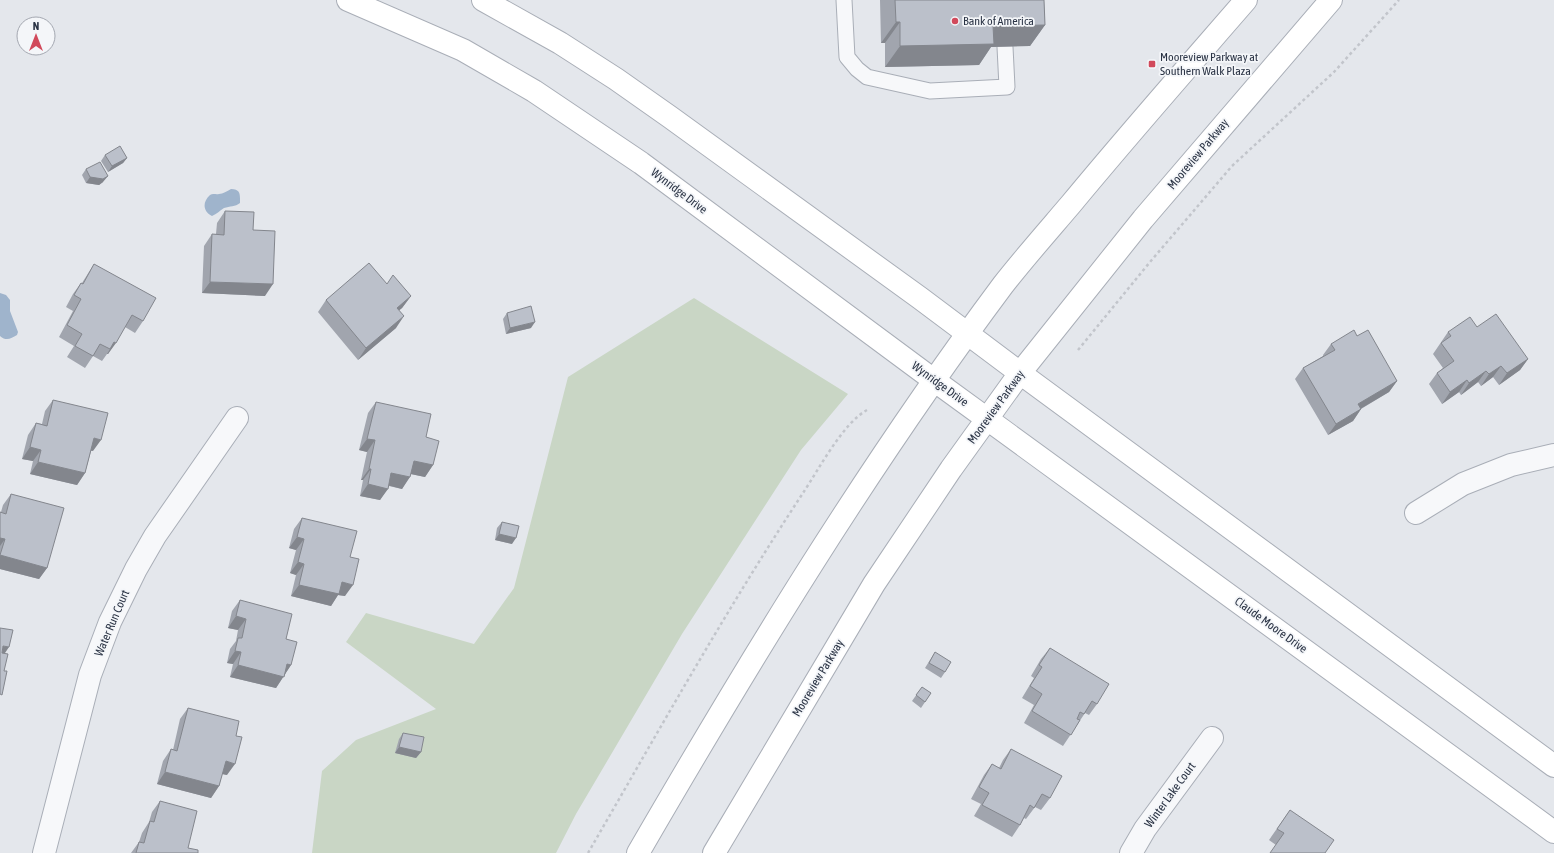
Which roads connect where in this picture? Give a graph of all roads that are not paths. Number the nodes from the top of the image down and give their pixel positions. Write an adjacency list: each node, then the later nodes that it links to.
1 (348, 0): 9 (street, Wynridge Drive)
2 (483, 0): 7 (street)
3 (844, 0): 6 (lane)
4 (1246, 0): 7 (street)
5 (1331, 0): 8 (street, Mooreview Parkway)
6 (1005, 47)
7 (969, 334): 8 (street); 9 (street)
8 (1020, 373): 11 (street, Mooreview Parkway); 15 (street)
9 (934, 381): 11 (street, Wynridge Drive); 18 (street)
10 (237, 418): 17 (street, Water Run Court)
11 (988, 419): 16 (street, Claude Moore Drive); 19 (street, Mooreview Parkway)
12 (1554, 455): 13 (street)
13 (1416, 513)
14 (1212, 738): 20 (street, Winter Lake Court)
15 (1554, 766)
16 (1554, 832)
17 (44, 853)
18 (638, 853)
19 (714, 853)
20 (1131, 853)

